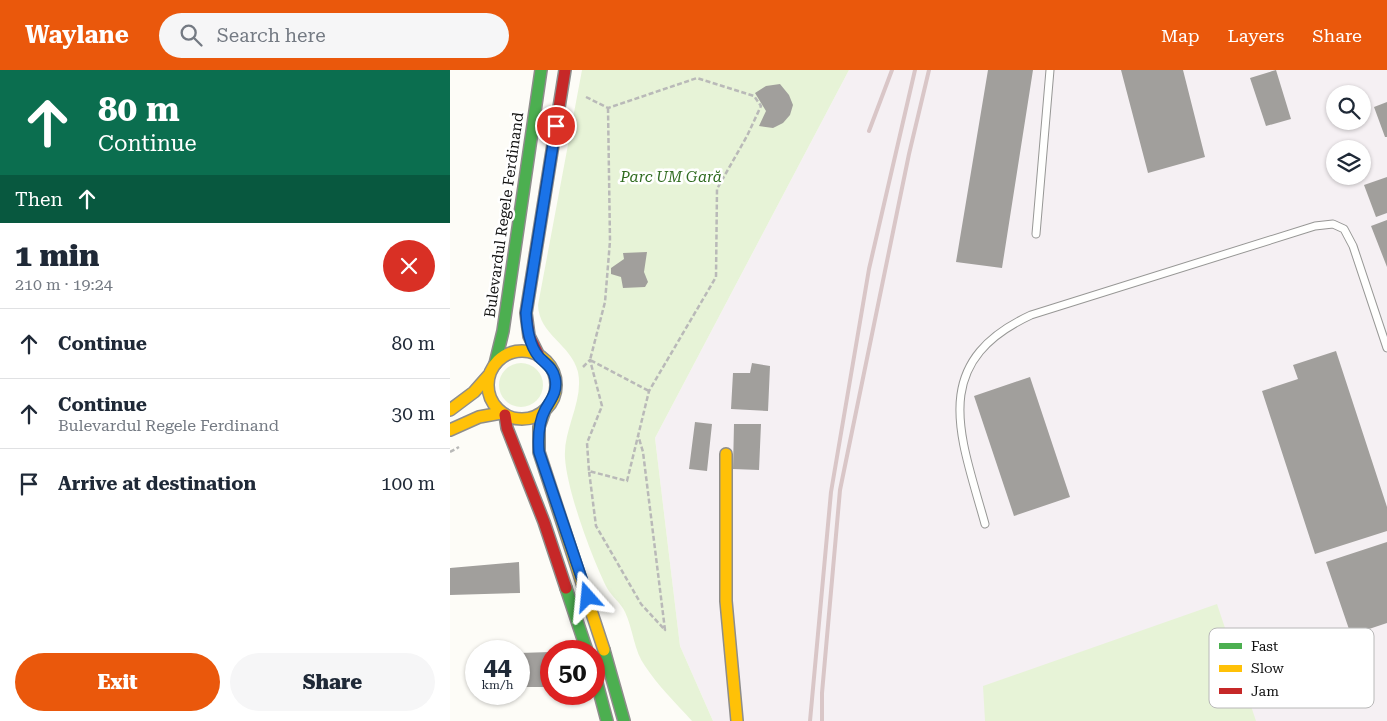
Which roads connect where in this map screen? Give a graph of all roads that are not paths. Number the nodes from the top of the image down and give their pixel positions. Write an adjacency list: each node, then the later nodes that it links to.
1 (541, 70): 7 (main road, Bulevardul Regele Ferdinand)
2 (565, 70): 6 (main road)
3 (1050, 70): 4 (lane)
4 (1036, 234)
5 (1387, 348): 14 (lane)
6 (539, 356): 7 (main road); 10 (main road)
7 (495, 364): 8 (main road)
8 (489, 375): 9 (main road); 11 (main road)
9 (450, 410)
10 (545, 410): 11 (main road); 18 (main road)
11 (503, 414): 12 (main road); 15 (main road)
12 (450, 430)
13 (726, 454): 19 (main road)
14 (985, 524)
15 (584, 640)
16 (603, 705): 17 (main road)
17 (607, 721)
18 (624, 721)
19 (737, 721)

